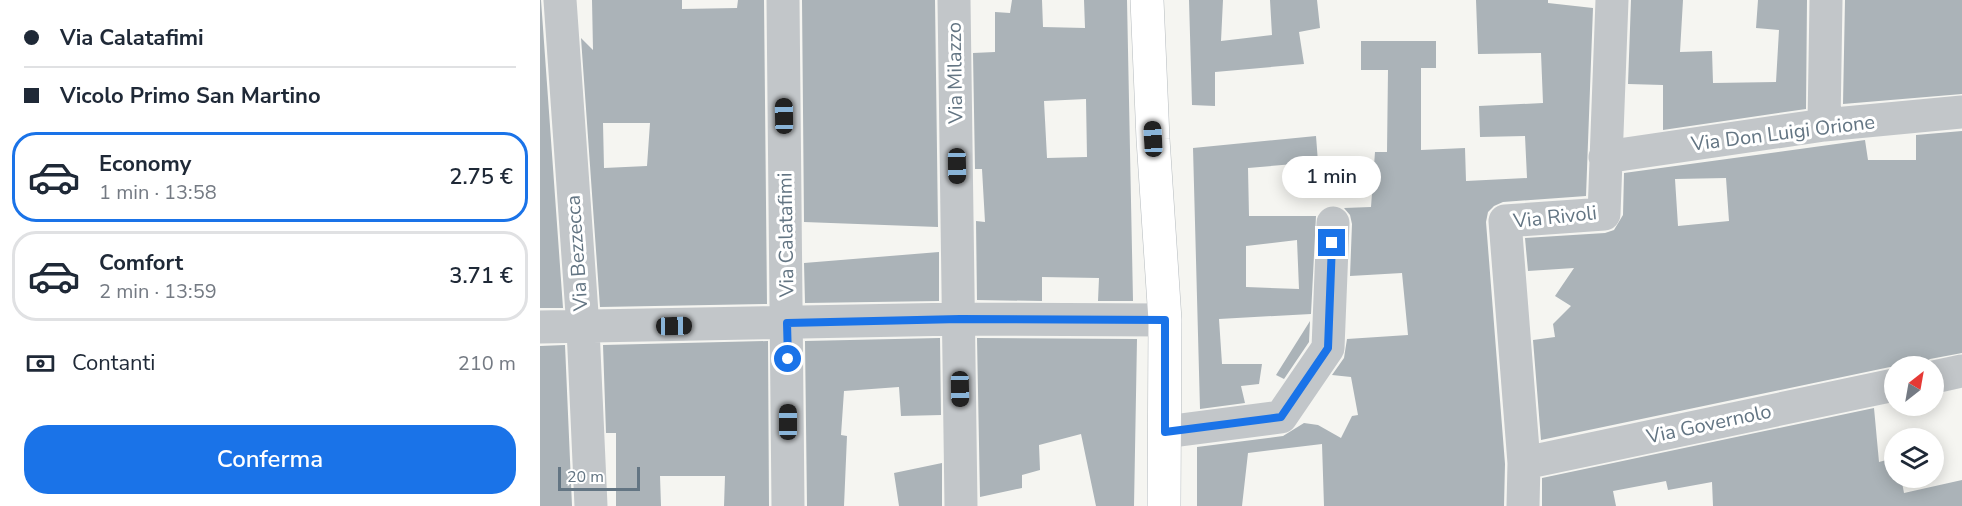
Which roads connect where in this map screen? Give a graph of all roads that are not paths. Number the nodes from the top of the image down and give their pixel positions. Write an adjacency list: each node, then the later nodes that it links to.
1 (560, 0): 15 (street, Via Bezzecca)
2 (783, 0): 13 (street, Via Calatafimi)
3 (954, 0): 11 (street, Via Milazzo)
4 (1147, 0): 12 (street)
5 (1612, 0): 9 (street, Via Rivoli)
6 (1826, 0): 8 (street)
7 (1962, 112): 8 (street, Via Don Luigi Orione)
8 (1824, 125): 9 (street, Via Don Luigi Orione)
9 (1605, 157): 20 (street, Via Rivoli)
10 (1333, 222): 19 (street)
11 (960, 319): 12 (street); 13 (street); 23 (street, Via Milazzo)
12 (1165, 320): 19 (street)
13 (787, 323): 15 (street); 22 (street, Via Calatafimi)
14 (540, 327): 15 (street)
15 (583, 328): 21 (street, Via Bezzecca)
16 (1962, 371): 17 (street)
17 (1944, 375)
18 (1884, 387): 20 (street, Via Governolo)
19 (1165, 432): 24 (street)
20 (1524, 463): 25 (street, Via Rivoli)
21 (591, 506)
22 (788, 506)
23 (961, 506)
24 (1164, 506)
25 (1523, 506)

